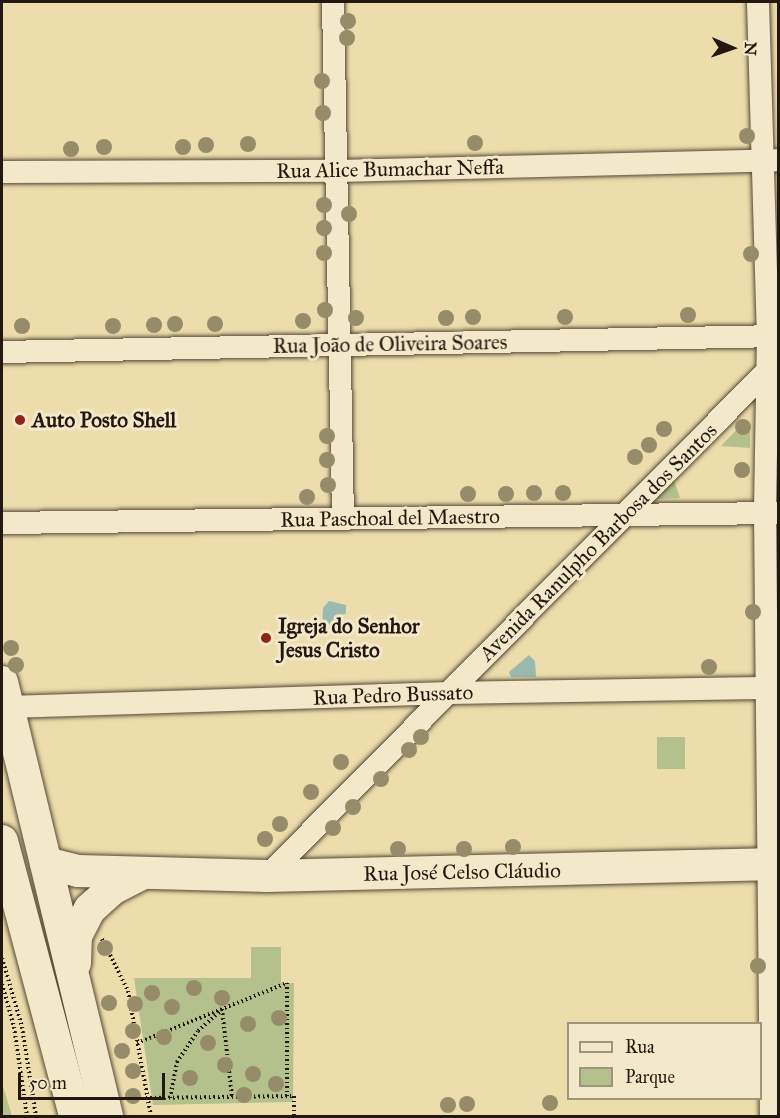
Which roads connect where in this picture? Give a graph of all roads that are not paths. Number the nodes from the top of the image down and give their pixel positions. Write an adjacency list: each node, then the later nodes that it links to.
1 (333, 2): 4 (street)
2 (758, 2): 3 (street)
3 (771, 160): 4 (street, Rua Alice Bumachar Neffa); 6 (street)
4 (338, 171): 5 (street, Rua Alice Bumachar Neffa); 7 (street)
5 (2, 172)
6 (773, 336): 7 (street, Rua João de Oliveira Soares); 9 (street)
7 (339, 346): 8 (street, Rua João de Oliveira Soares); 12 (street)
8 (2, 352)
9 (772, 366): 10 (street, Avenida Ranulpho Barbosa dos Santos); 11 (street)
10 (623, 513): 11 (street, Rua Paschoal del Maestro); 12 (street, Rua Paschoal del Maestro); 15 (street, Avenida Ranulpho Barbosa dos Santos)
11 (772, 513): 14 (street)
12 (342, 519): 13 (street, Rua Paschoal del Maestro)
13 (2, 523)
14 (772, 688): 15 (street, Rua Pedro Bussato); 19 (street)
15 (450, 693): 16 (street, Rua Pedro Bussato); 21 (street, Avenida Ranulpho Barbosa dos Santos)
16 (5, 694): 18 (street)
17 (2, 841): 23 (street)
18 (46, 863): 20 (street); 22 (street)
19 (774, 864): 21 (street, Rua José Celso Cláudio); 27 (street)
20 (131, 873): 21 (street, Rua José Celso Cláudio); 22 (street); 24 (street, Rua José Celso Cláudio)
21 (267, 876)
22 (57, 910): 23 (street); 24 (street)
23 (15, 952): 26 (street)
24 (74, 979): 25 (street)
25 (108, 1115)
26 (75, 1116)
27 (771, 1116)

